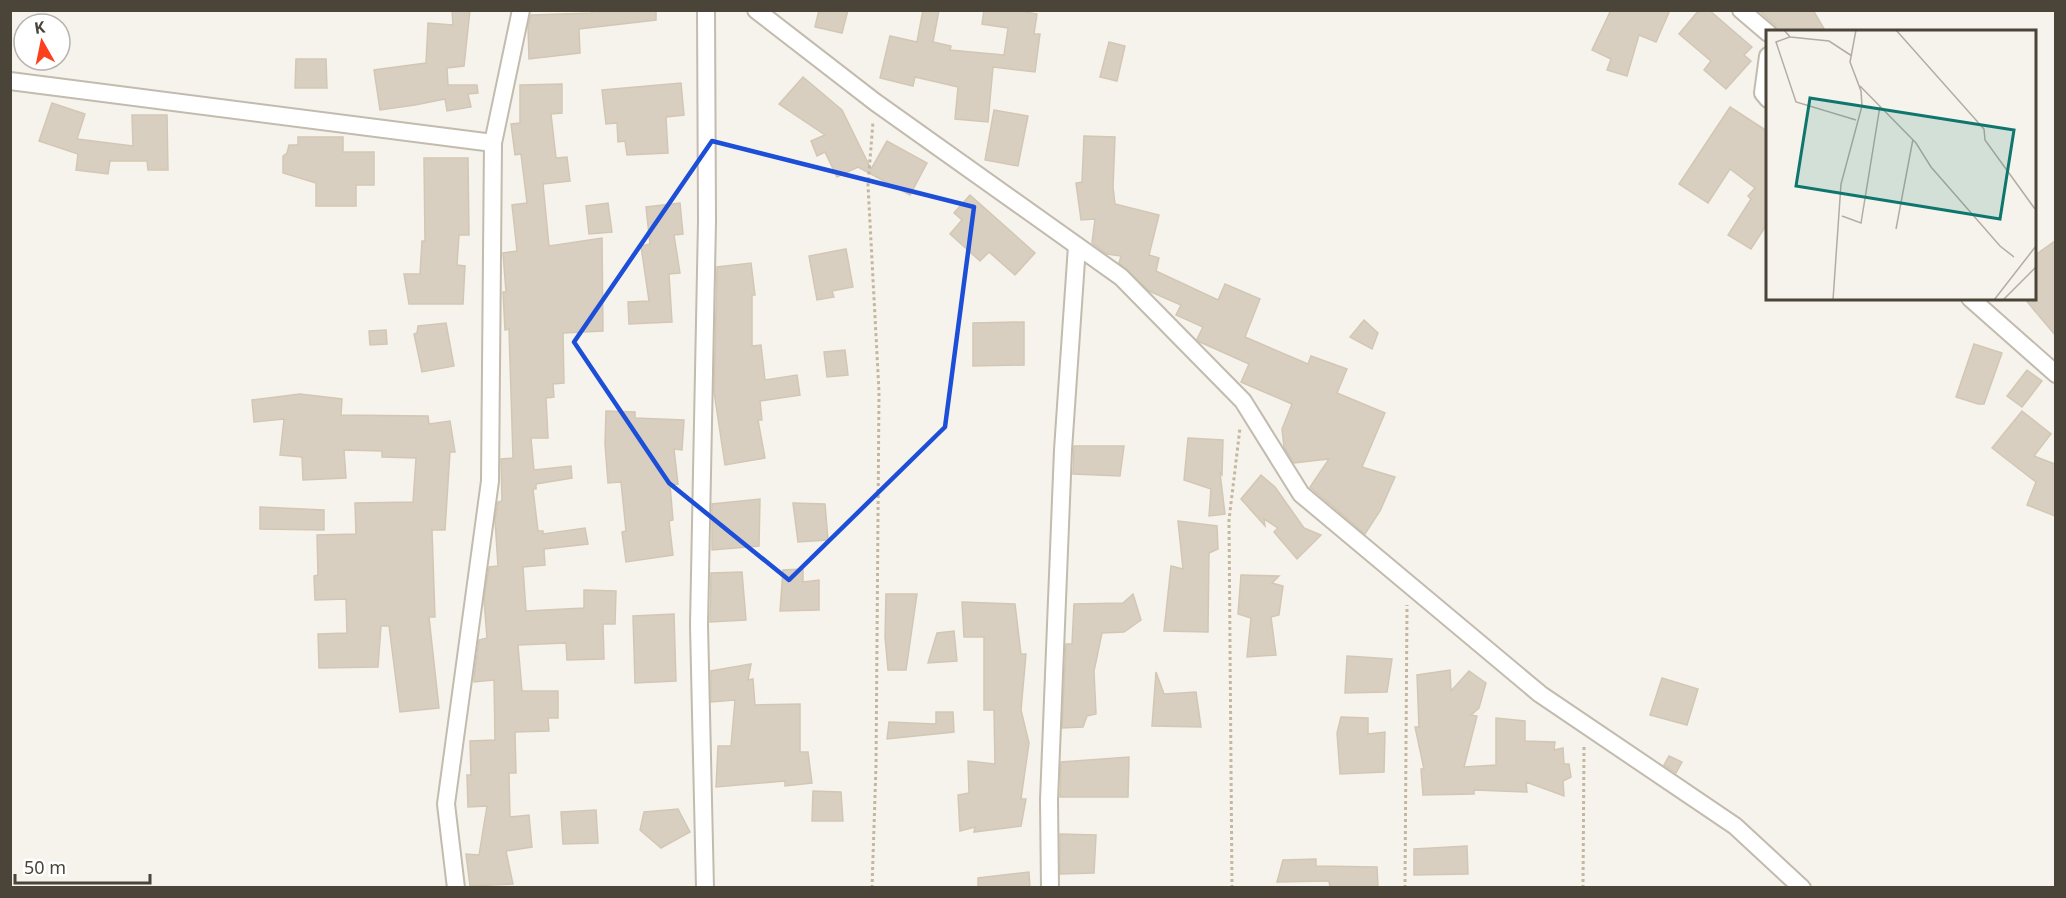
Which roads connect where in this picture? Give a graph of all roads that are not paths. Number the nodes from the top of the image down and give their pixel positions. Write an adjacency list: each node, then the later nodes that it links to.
1 (521, 10): 9 (street)
2 (706, 10): 14 (street)
3 (756, 10): 10 (street)
4 (1741, 10): 5 (street)
5 (1766, 32)
6 (1766, 65): 8 (street)
7 (10, 81): 9 (street)
8 (1766, 98)
9 (493, 143): 13 (street)
10 (1077, 246): 15 (street); 16 (street)
11 (1972, 300): 12 (street)
12 (2055, 374)
13 (456, 888)
14 (705, 888)
15 (1050, 888)
16 (1802, 888)

